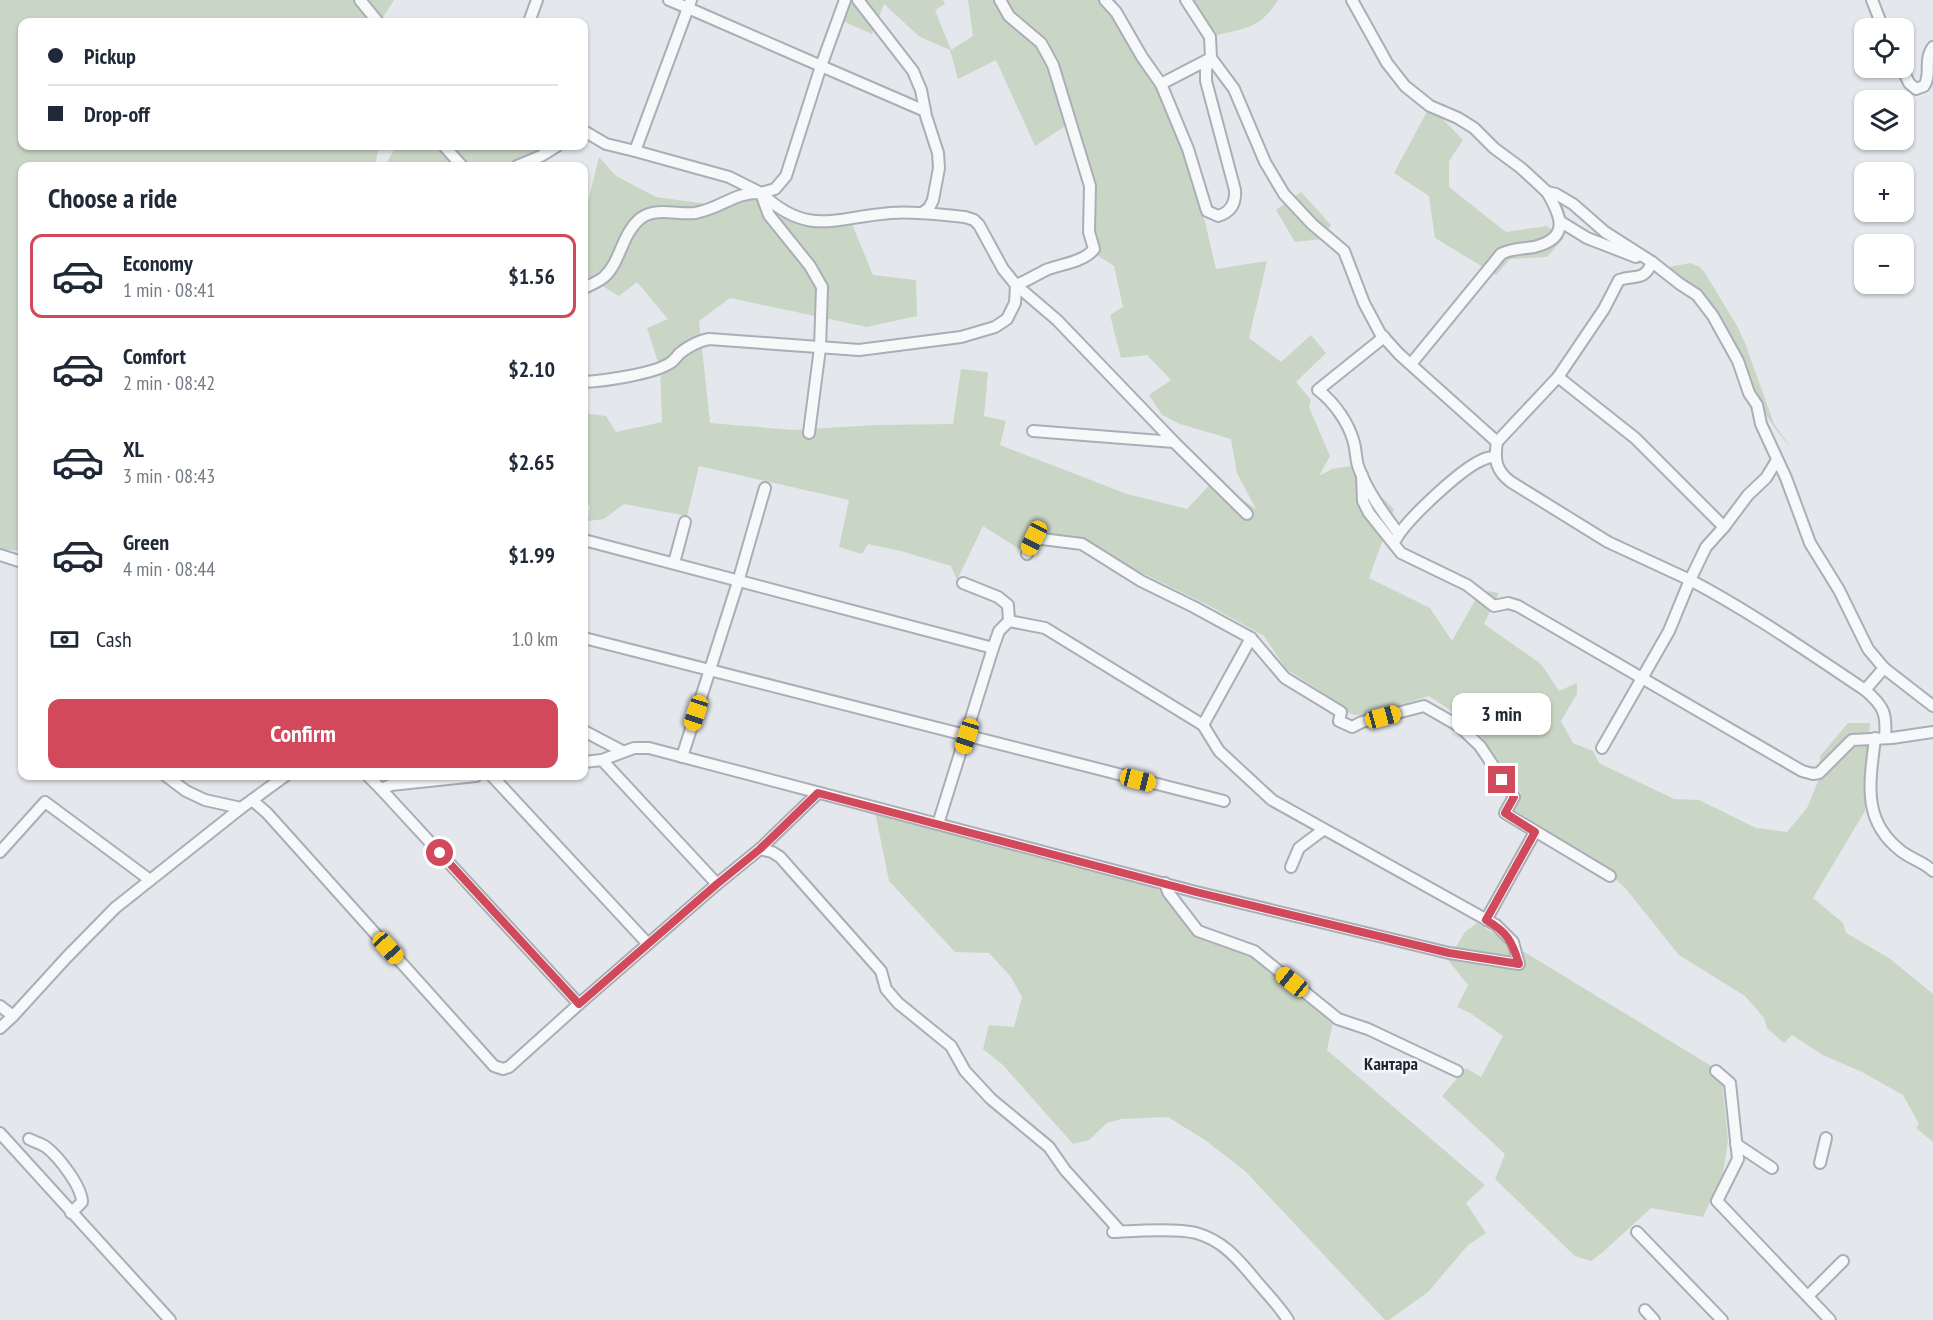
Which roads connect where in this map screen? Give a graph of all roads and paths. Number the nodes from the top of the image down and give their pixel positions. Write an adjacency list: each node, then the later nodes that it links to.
1 (360, 0): 12 (street)
2 (537, 0): 13 (street)
3 (669, 0): 11 (street)
4 (845, 0): 17 (street)
5 (858, 0): 20 (street)
6 (1000, 0): 33 (street)
7 (1105, 0): 19 (street)
8 (1186, 0): 16 (street)
9 (1352, 0): 27 (street)
10 (1872, 0): 14 (street)
11 (690, 4): 17 (street); 24 (street)
12 (375, 18)
13 (530, 18)
14 (1879, 18)
15 (1933, 47): 18 (street)
16 (1211, 58): 19 (street); 19 (street); 35 (street)
17 (821, 66): 20 (street); 28 (street)
18 (1908, 78)
19 (1161, 84)
20 (925, 111): 29 (street)
21 (588, 133): 24 (street)
22 (448, 150): 25 (street)
23 (551, 150): 26 (street)
24 (635, 151): 28 (street)
25 (458, 162)
26 (527, 162)
27 (1547, 192): 30 (street); 31 (street)
28 (761, 193): 29 (street); 34 (street); 36 (street)
29 (922, 213): 33 (street)
30 (1561, 222): 31 (street); 37 (street)
31 (1642, 256): 32 (street)
32 (1652, 262): 38 (street); 45 (street)
33 (1016, 285): 36 (street); 42 (street)
34 (588, 286)
35 (1384, 337): 37 (street); 46 (street)
36 (820, 348): 39 (street); 41 (street)
37 (1411, 364): 43 (street)
38 (1558, 377): 43 (street); 50 (street)
39 (588, 382)
40 (1033, 431): 42 (street)
41 (809, 433)
42 (1174, 442): 48 (street)
43 (1497, 442): 44 (street)
44 (1496, 457): 51 (street); 58 (street)
45 (1777, 460): 50 (street); 65 (street)
46 (1362, 476): 51 (street); 53 (street)
47 (765, 488): 59 (street)
48 (1247, 514)
49 (685, 522): 57 (street)
50 (1724, 527): 58 (street)
51 (1399, 534): 53 (street)
52 (588, 541): 57 (street)
53 (1401, 552): 67 (street)
54 (1027, 554): 62 (street)
55 (0, 555): 56 (street)
56 (18, 561)
57 (674, 563): 59 (street)
58 (1690, 580): 67 (street); 68 (street)
59 (738, 582): 64 (street); 66 (street)
60 (963, 582): 61 (street)
61 (1009, 621): 64 (street); 70 (street)
62 (1251, 638): 70 (street); 91 (street)
63 (588, 639): 66 (street)
64 (993, 648): 73 (street)
65 (1884, 668): 68 (street); 69 (street)
66 (710, 670): 73 (street); 77 (street)
67 (1641, 679): 74 (street); 75 (street)
68 (1865, 690): 74 (street)
69 (1933, 706)
70 (1203, 725): 90 (street)
71 (1933, 732): 74 (street)
72 (588, 733): 76 (street)
73 (967, 736): 87 (street); 89 (street)
74 (1880, 738): 94 (street)
75 (1602, 748)
76 (622, 751): 77 (street); 78 (street)
77 (682, 757): 85 (street)
78 (603, 760): 79 (street); 99 (street)
79 (588, 762)
80 (171, 780): 88 (street)
81 (280, 780): 86 (street)
82 (426, 780): 84 (street)
83 (496, 780): 101 (street)
84 (389, 783): 102 (street)
85 (818, 793): 89 (street); 92 (street)
86 (252, 800): 88 (street); 102 (street)
87 (1224, 801)
88 (241, 808): 97 (street)
89 (938, 824): 98 (street)
90 (1323, 830): 95 (street); 100 (street)
91 (1535, 832): 96 (street); 100 (street)
92 (760, 849): 99 (street); 120 (street)
93 (0, 852): 97 (street)
94 (1931, 866)
95 (1291, 867)
96 (1610, 876)
97 (150, 880): 104 (street)
98 (1165, 883): 100 (street); 106 (street)
99 (717, 884): 101 (street)
100 (1486, 920)
101 (648, 944): 102 (street)
102 (579, 1004)
103 (0, 1006): 104 (street)
104 (13, 1016): 105 (street)
105 (0, 1028)
106 (1457, 1071)
107 (1716, 1071): 111 (street)
108 (0, 1133): 114 (street)
109 (1826, 1138): 112 (street)
110 (29, 1139): 114 (street)
111 (1736, 1144): 113 (street); 117 (street)
112 (1820, 1163)
113 (1772, 1168)
114 (71, 1213): 119 (street)
115 (1636, 1232): 122 (street)
116 (1843, 1261): 117 (street)
117 (1808, 1296): 123 (street)
118 (1646, 1310): 121 (street)
119 (170, 1320)
120 (1288, 1320)
121 (1654, 1320)
122 (1722, 1320)
123 (1830, 1320)

